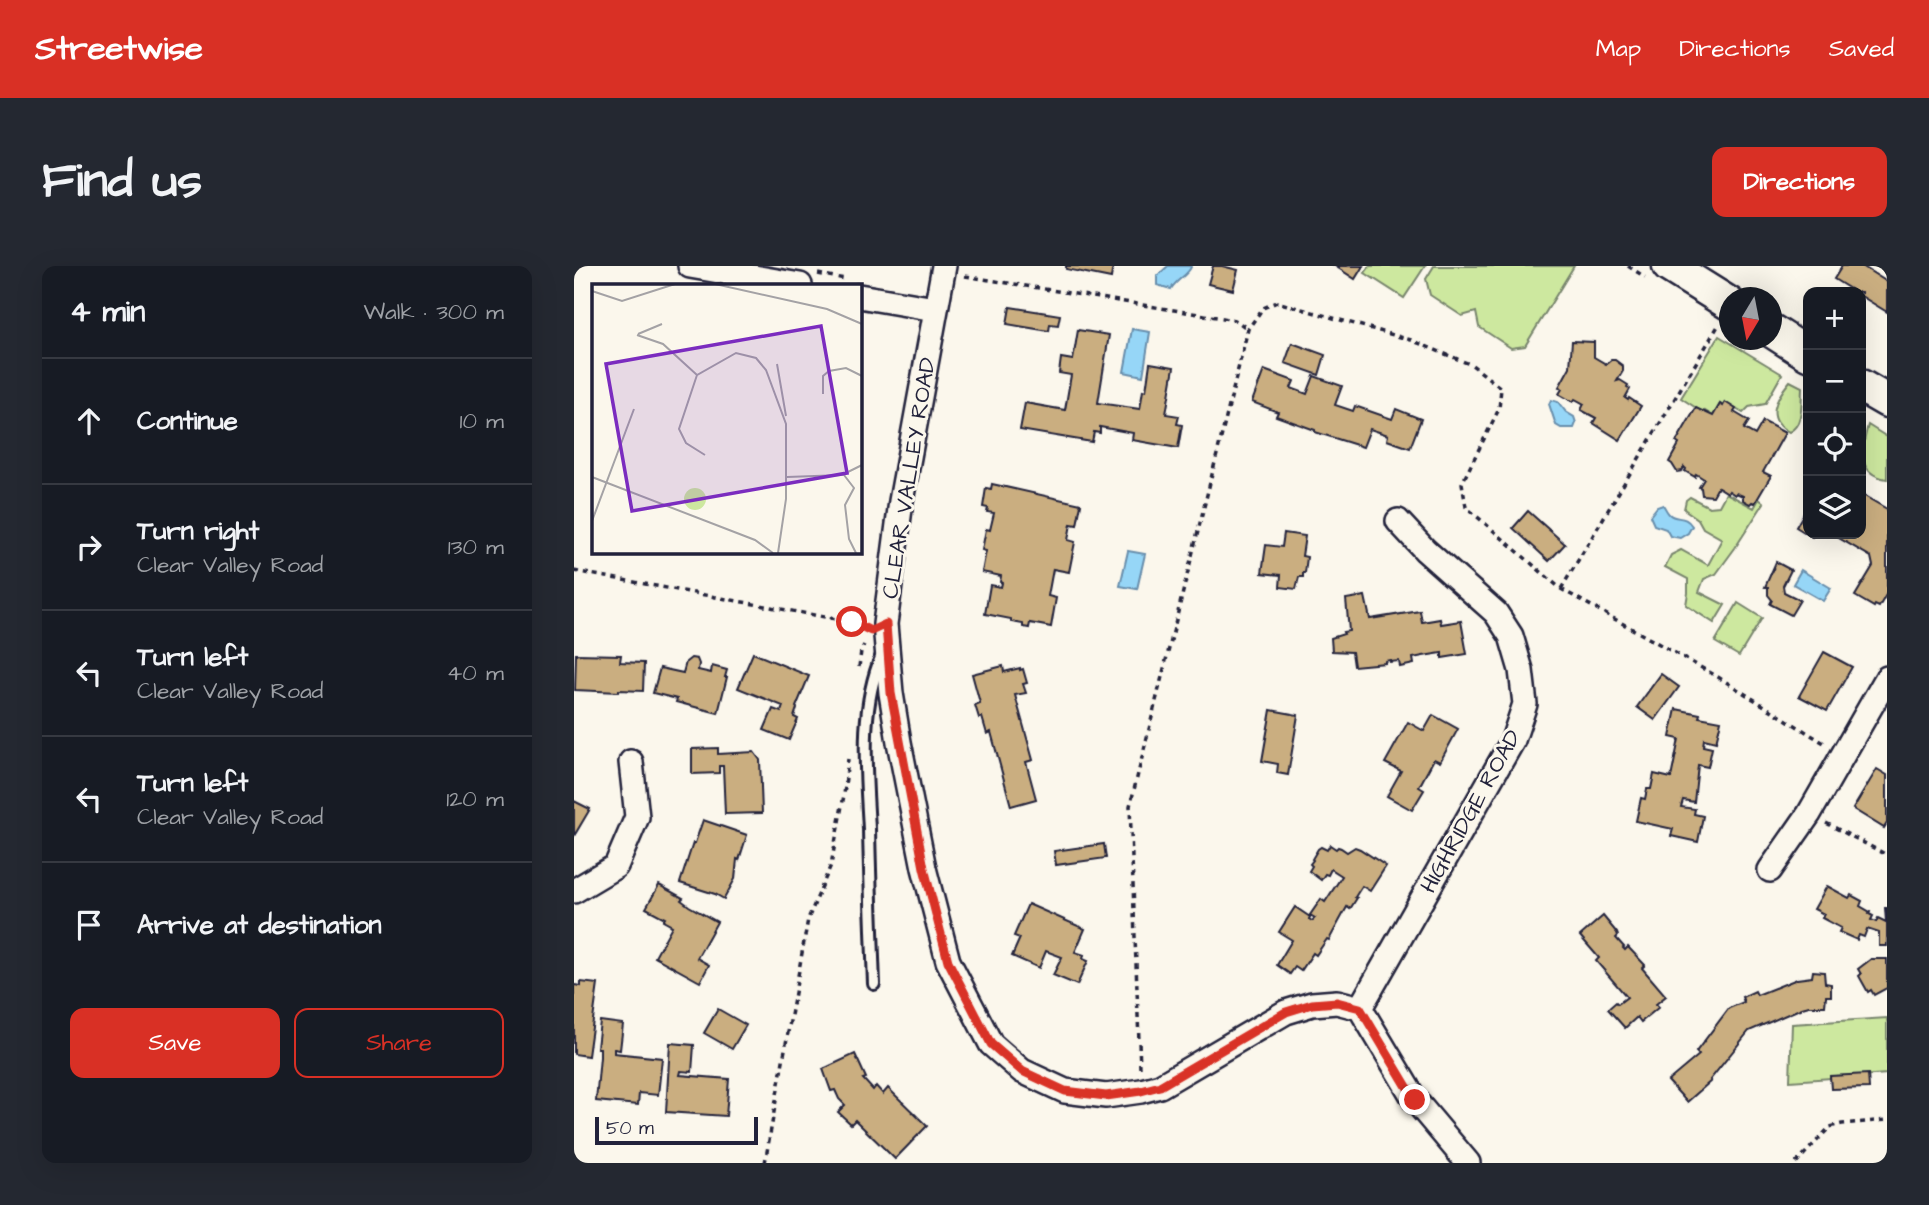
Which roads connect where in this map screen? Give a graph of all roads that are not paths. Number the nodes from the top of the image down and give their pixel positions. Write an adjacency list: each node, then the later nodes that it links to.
1 (690, 266): 4 (street)
2 (1669, 266): 7 (street)
3 (943, 269): 6 (street, CLEAR VALLEY ROAD)
4 (794, 284)
5 (861, 296): 6 (street)
6 (935, 309): 13 (street, CLEAR VALLEY ROAD)
7 (1719, 310)
8 (1782, 337): 9 (street)
9 (1803, 351)
10 (1866, 389): 11 (street)
11 (1887, 401)
12 (1398, 521): 19 (street, HIGHRIDGE ROAD)
13 (881, 632): 18 (lane); 19 (street, CLEAR VALLEY ROAD)
14 (1887, 678): 16 (street)
15 (631, 762): 17 (street)
16 (1770, 870)
17 (574, 891)
18 (874, 984)
19 (1360, 1008): 20 (street)
20 (1468, 1163)

